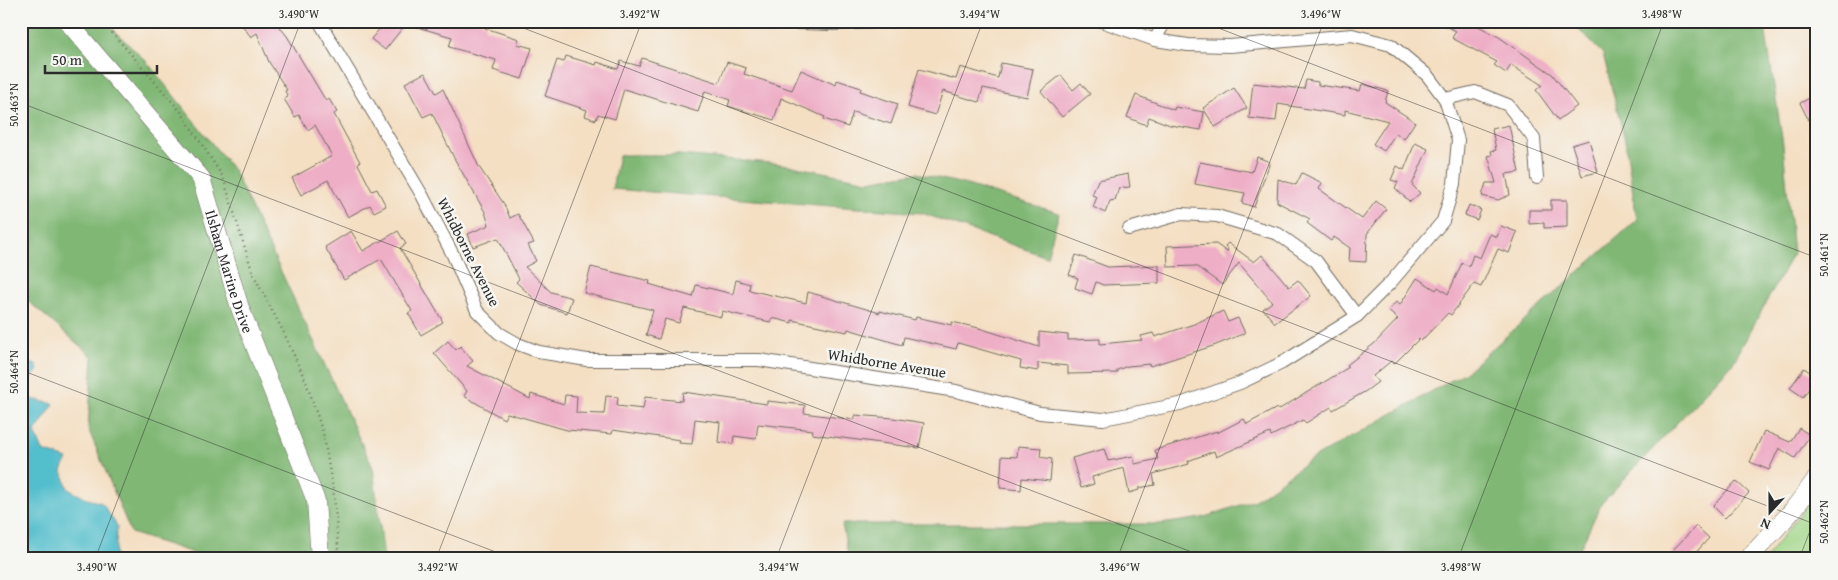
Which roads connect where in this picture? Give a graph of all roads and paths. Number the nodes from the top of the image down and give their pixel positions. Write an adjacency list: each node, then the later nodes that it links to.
1 (67, 21): 14 (street, Ilsham Marine Drive)
2 (102, 21): 15 (path)
3 (319, 21): 12 (street, Whidborne Avenue)
4 (741, 21): 7 (street)
5 (1101, 21): 8 (street, Whidborne Avenue)
6 (1165, 21): 8 (street)
7 (893, 22)
8 (1155, 40): 9 (street, Whidborne Avenue)
9 (1445, 99): 10 (street); 12 (street, Whidborne Avenue)
10 (1538, 178)
11 (1129, 230): 12 (street)
12 (1357, 316)
13 (1817, 478): 16 (street)
14 (320, 559)
15 (339, 559)
16 (1748, 559)

